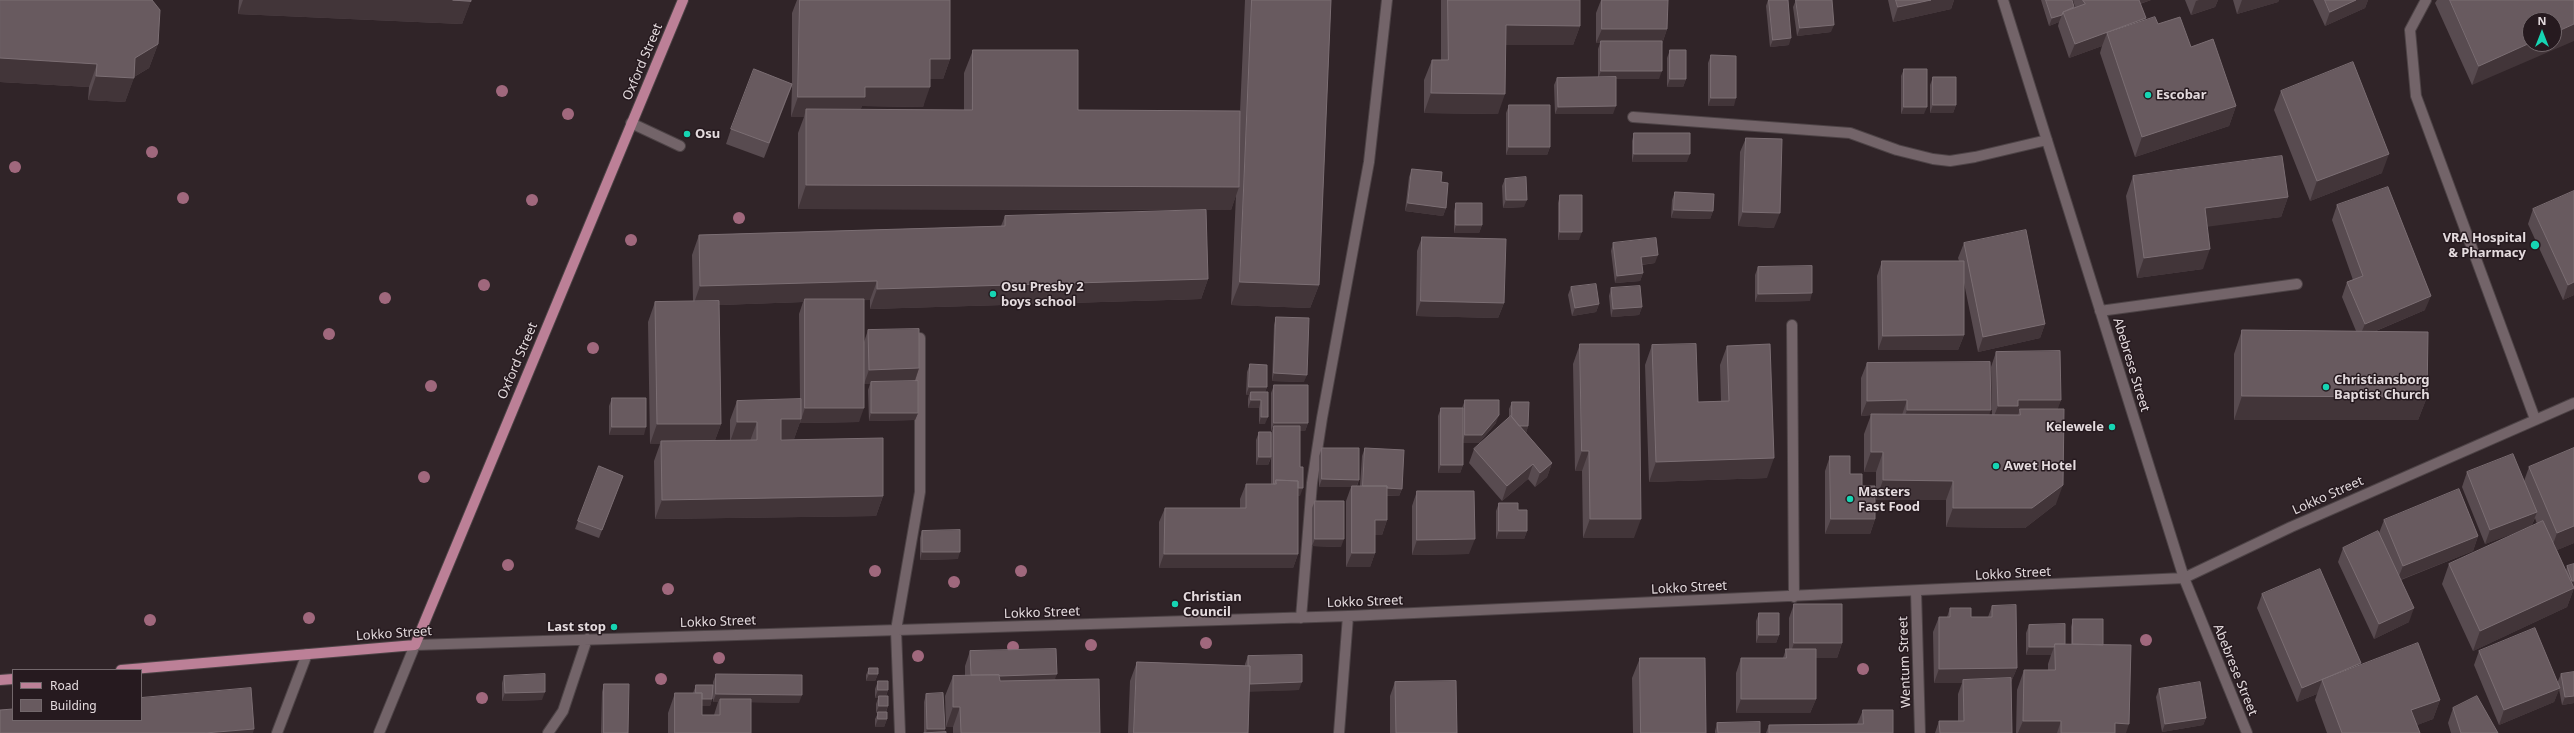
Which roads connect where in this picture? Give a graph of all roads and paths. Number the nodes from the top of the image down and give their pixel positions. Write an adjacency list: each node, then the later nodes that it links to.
1 (683, 0): 6 (main road, Oxford Street)
2 (1387, 0): 19 (street)
3 (2003, 0): 7 (street, Abebrese Street)
4 (2426, 0): 14 (street)
5 (1633, 116): 7 (street)
6 (631, 123): 8 (street); 22 (main road, Oxford Street)
7 (2048, 140): 10 (street, Abebrese Street)
8 (680, 146)
9 (2297, 284): 10 (street)
10 (2100, 311): 15 (street, Abebrese Street)
11 (1792, 325): 17 (street)
12 (920, 338): 20 (street)
13 (2574, 403): 14 (street, Lokko Street)
14 (2535, 419): 15 (street, Lokko Street)
15 (2184, 578): 16 (street, Lokko Street); 33 (street, Abebrese Street)
16 (1916, 591): 17 (street, Lokko Street); 32 (street, Wentum Street)
17 (1794, 597): 18 (street, Lokko Street)
18 (1348, 616): 19 (street, Lokko Street); 31 (street)
19 (1301, 618): 20 (street, Lokko Street)
20 (896, 630): 21 (street, Lokko Street); 30 (street)
21 (587, 639): 22 (street, Lokko Street); 29 (street)
22 (415, 645): 23 (main road, Lokko Street); 28 (street, Oxford Street)
23 (307, 654): 24 (main road, Lokko Street); 27 (street)
24 (133, 669)
25 (12, 679): 26 (main road)
26 (0, 680)
27 (277, 733)
28 (379, 733)
29 (548, 733)
30 (900, 733)
31 (1339, 733)
32 (1920, 733)
33 (2247, 733)

